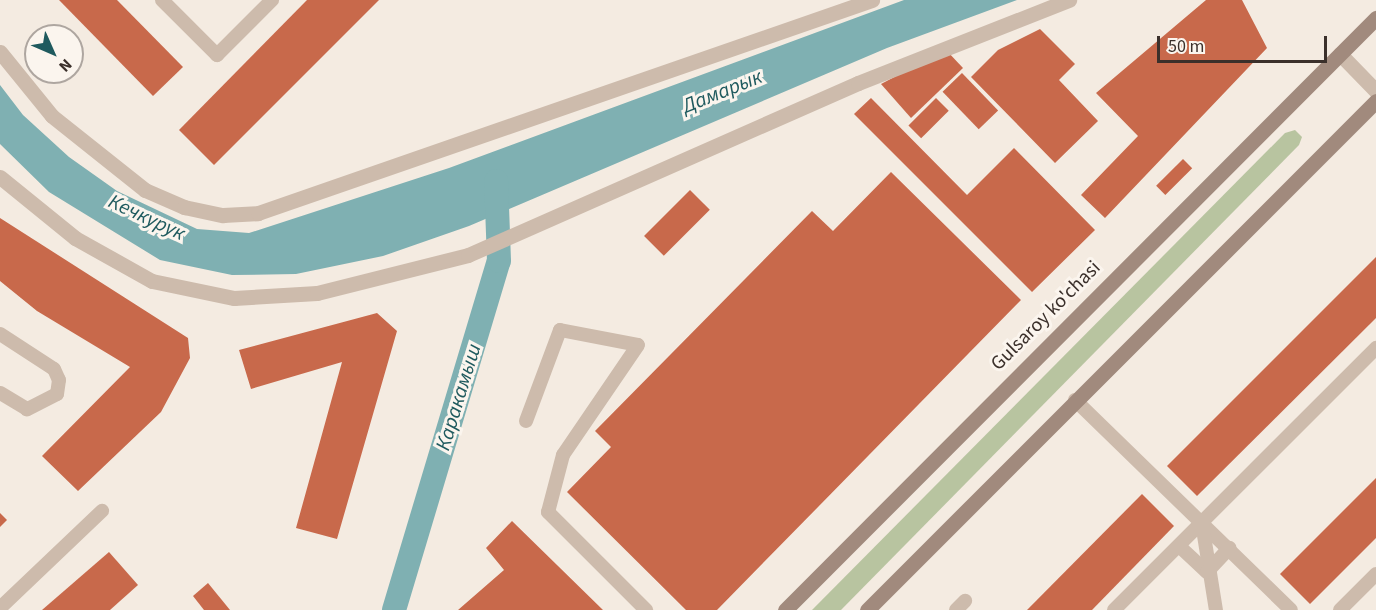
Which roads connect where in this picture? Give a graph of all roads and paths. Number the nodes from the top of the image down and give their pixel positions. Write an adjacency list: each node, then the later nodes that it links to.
1 (162, 0): 2 (lane)
2 (272, 0)
3 (872, 0): 6 (street)
4 (1069, 0): 10 (street)
5 (1376, 18): 7 (main road, Gulsaroy ko'chasi)
6 (0, 52)
7 (1340, 54): 8 (street); 24 (main road, Gulsaroy ko'chasi)
8 (1376, 91)
9 (1376, 101): 14 (main road)
10 (0, 177)
11 (0, 334): 13 (lane)
12 (1376, 348): 17 (lane)
13 (0, 393)
14 (1075, 400): 17 (lane); 25 (main road)
15 (526, 421): 23 (lane)
16 (102, 512): 22 (lane)
17 (1202, 522): 18 (lane); 19 (lane); 20 (lane)
18 (1179, 546): 20 (lane); 26 (lane)
19 (1229, 548): 20 (lane); 28 (lane)
20 (1207, 572): 27 (lane)
21 (1376, 574): 29 (lane)
22 (0, 608)
23 (646, 610)
24 (785, 610)
25 (867, 610)
26 (1114, 610)
27 (1216, 610)
28 (1291, 610)
29 (1340, 610)

